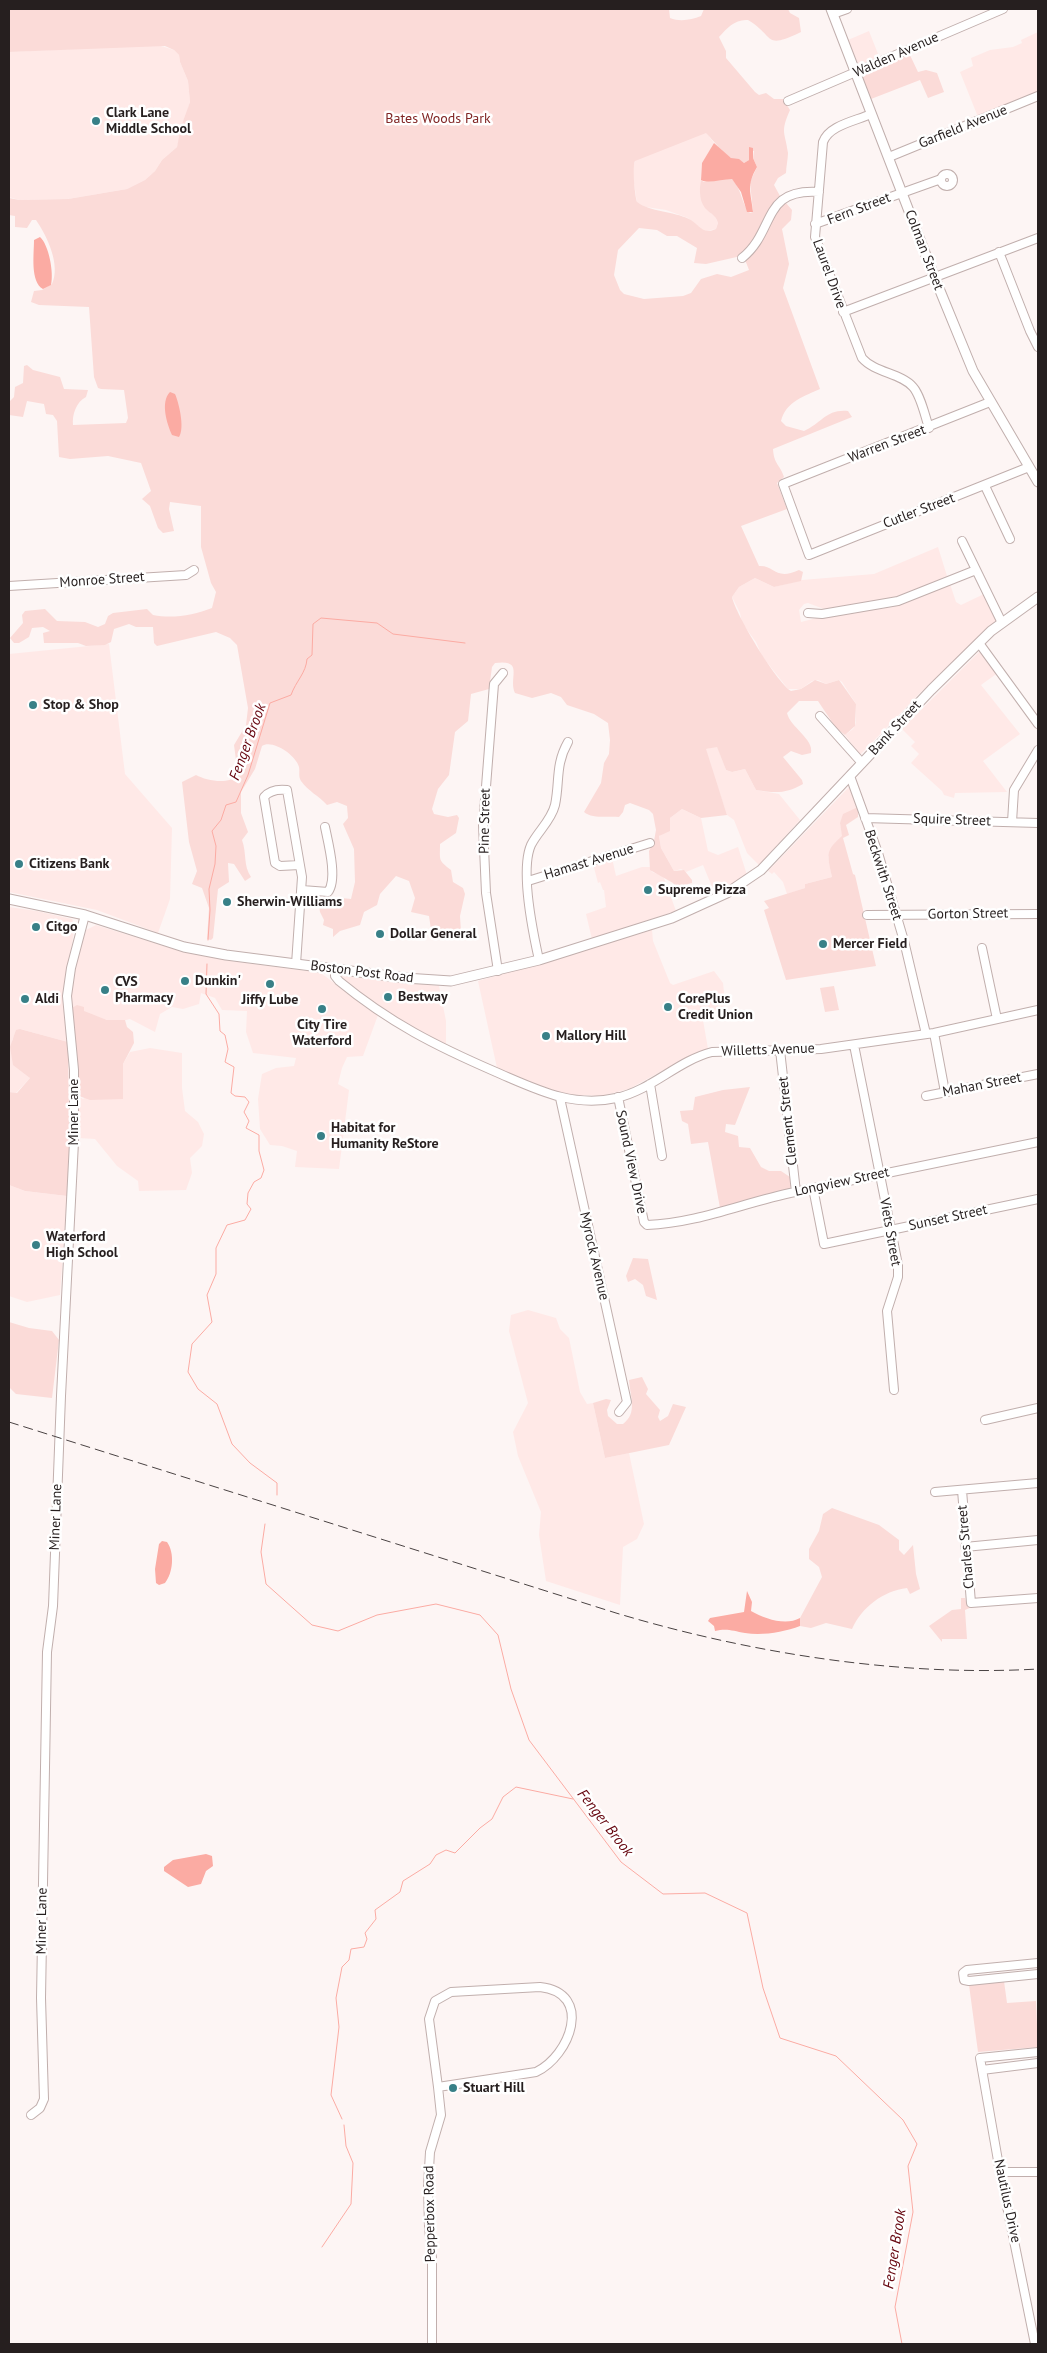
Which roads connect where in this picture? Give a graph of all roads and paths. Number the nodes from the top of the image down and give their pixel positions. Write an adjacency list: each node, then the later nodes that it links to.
1 (847, 9): 3 (street)
2 (1003, 9): 4 (street, Walden Avenue)
3 (832, 12): 4 (main road, Colman Street)
4 (855, 73): 6 (street, Walden Avenue); 7 (main road, Colman Street)
5 (1038, 96): 8 (street, Garfield Avenue)
6 (788, 101)
7 (872, 114): 8 (main road, Colman Street); 10 (street, Laurel Drive)
8 (889, 157): 11 (main road, Colman Street)
9 (941, 179): 11 (street, Fern Street)
10 (819, 192): 12 (street, Laurel Drive); 15 (street)
11 (902, 193): 12 (street, Fern Street); 16 (main road, Colman Street)
12 (815, 224): 17 (street, Laurel Drive)
13 (1038, 238): 14 (street)
14 (1000, 252): 16 (street); 18 (street)
15 (742, 258)
16 (934, 276): 17 (street); 19 (main road, Colman Street)
17 (843, 312): 20 (street, Laurel Drive)
18 (1038, 347)
19 (990, 402): 20 (street, Warren Street); 21 (main road, Colman Street)
20 (929, 428): 26 (street, Warren Street)
21 (1029, 467): 22 (main road, Colman Street); 23 (street, Cutler Street)
22 (1038, 482)
23 (985, 486): 25 (street); 26 (street, Cutler Street)
24 (962, 540): 28 (street)
25 (1010, 540)
26 (809, 554)
27 (194, 570): 29 (street, Monroe Street)
28 (976, 570): 31 (street); 32 (street)
29 (9, 586)
30 (1038, 597): 32 (main road, Bank Street)
31 (808, 612)
32 (1002, 623): 33 (main road, Bank Street)
33 (979, 642): 36 (street); 39 (main road, Bank Street)
34 (503, 673): 59 (street, Pine Street)
35 (820, 716): 39 (street)
36 (1038, 724)
37 (568, 742): 48 (street)
38 (1038, 750): 42 (street)
39 (862, 763): 40 (main road, Bank Street)
40 (850, 776): 41 (street, Beckwith Street); 47 (main road, Bank Street)
41 (865, 818): 42 (street, Squire Street); 54 (street, Beckwith Street)
42 (1012, 822): 43 (street, Squire Street)
43 (1038, 823)
44 (325, 827): 49 (street)
45 (650, 843): 48 (street, Hamast Avenue)
46 (300, 865): 46 (street); 49 (street)
47 (761, 870): 56 (main road, Boston Post Road)
48 (528, 880): 56 (street)
49 (302, 890): 57 (street)
50 (9, 899): 52 (main road, Boston Post Road)
51 (1038, 914): 54 (street, Gorton Street)
52 (85, 915): 57 (main road, Boston Post Road); 95 (street, Miner Lane)
53 (867, 915): 54 (street, Gorton Street)
54 (896, 916): 62 (street, Beckwith Street)
55 (982, 948): 61 (street)
56 (539, 960): 59 (main road, Boston Post Road)
57 (296, 964): 58 (main road, Boston Post Road)
58 (335, 969): 59 (main road, Boston Post Road); 69 (street, Willetts Avenue)
59 (498, 971)
60 (1038, 1010): 61 (street, Willetts Avenue)
61 (997, 1019): 62 (street, Willetts Avenue)
62 (930, 1033): 63 (street, Willetts Avenue); 67 (street, Beckwith Street)
63 (854, 1045): 64 (street, Willetts Avenue); 73 (street, Viets Street)
64 (780, 1050): 66 (street, Willetts Avenue); 75 (street, Clement Street)
65 (1038, 1074): 67 (street, Mahan Street)
66 (650, 1084): 70 (street, Willetts Avenue); 72 (street)
67 (945, 1092): 68 (street, Mahan Street)
68 (926, 1096)
69 (560, 1098): 70 (street, Willetts Avenue); 81 (street, Myrock Avenue)
70 (618, 1098): 77 (street, Sound View Drive)
71 (1038, 1142): 73 (street, Longview Street)
72 (662, 1156)
73 (879, 1174): 74 (street, Longview Street); 78 (street, Viets Street)
74 (813, 1188): 75 (street, Longview Street); 78 (street, Sunset Street)
75 (796, 1192): 77 (street, Longview Street)
76 (1038, 1198): 78 (street, Sunset Street)
77 (647, 1225)
78 (891, 1230): 79 (street, Viets Street)
79 (894, 1390)
80 (1038, 1408): 82 (street)
81 (619, 1412)
82 (985, 1420)
83 (1038, 1483): 84 (street)
84 (962, 1490): 85 (street); 87 (street, Charles Street)
85 (935, 1492)
86 (1038, 1540): 87 (street)
87 (965, 1547): 88 (street, Charles Street)
88 (1038, 1598)
89 (1038, 1963): 90 (street)
90 (1038, 1974)
91 (1038, 2052): 93 (street, Nautilus Drive)
92 (1038, 2063): 93 (street)
93 (982, 2070): 96 (street, Nautilus Drive)
94 (438, 2087): 94 (street, Pepperbox Road); 98 (street, Pepperbox Road)
95 (31, 2115)
96 (1000, 2172): 97 (street); 99 (street, Nautilus Drive)
97 (1038, 2172)
98 (432, 2344)
99 (1035, 2344)

